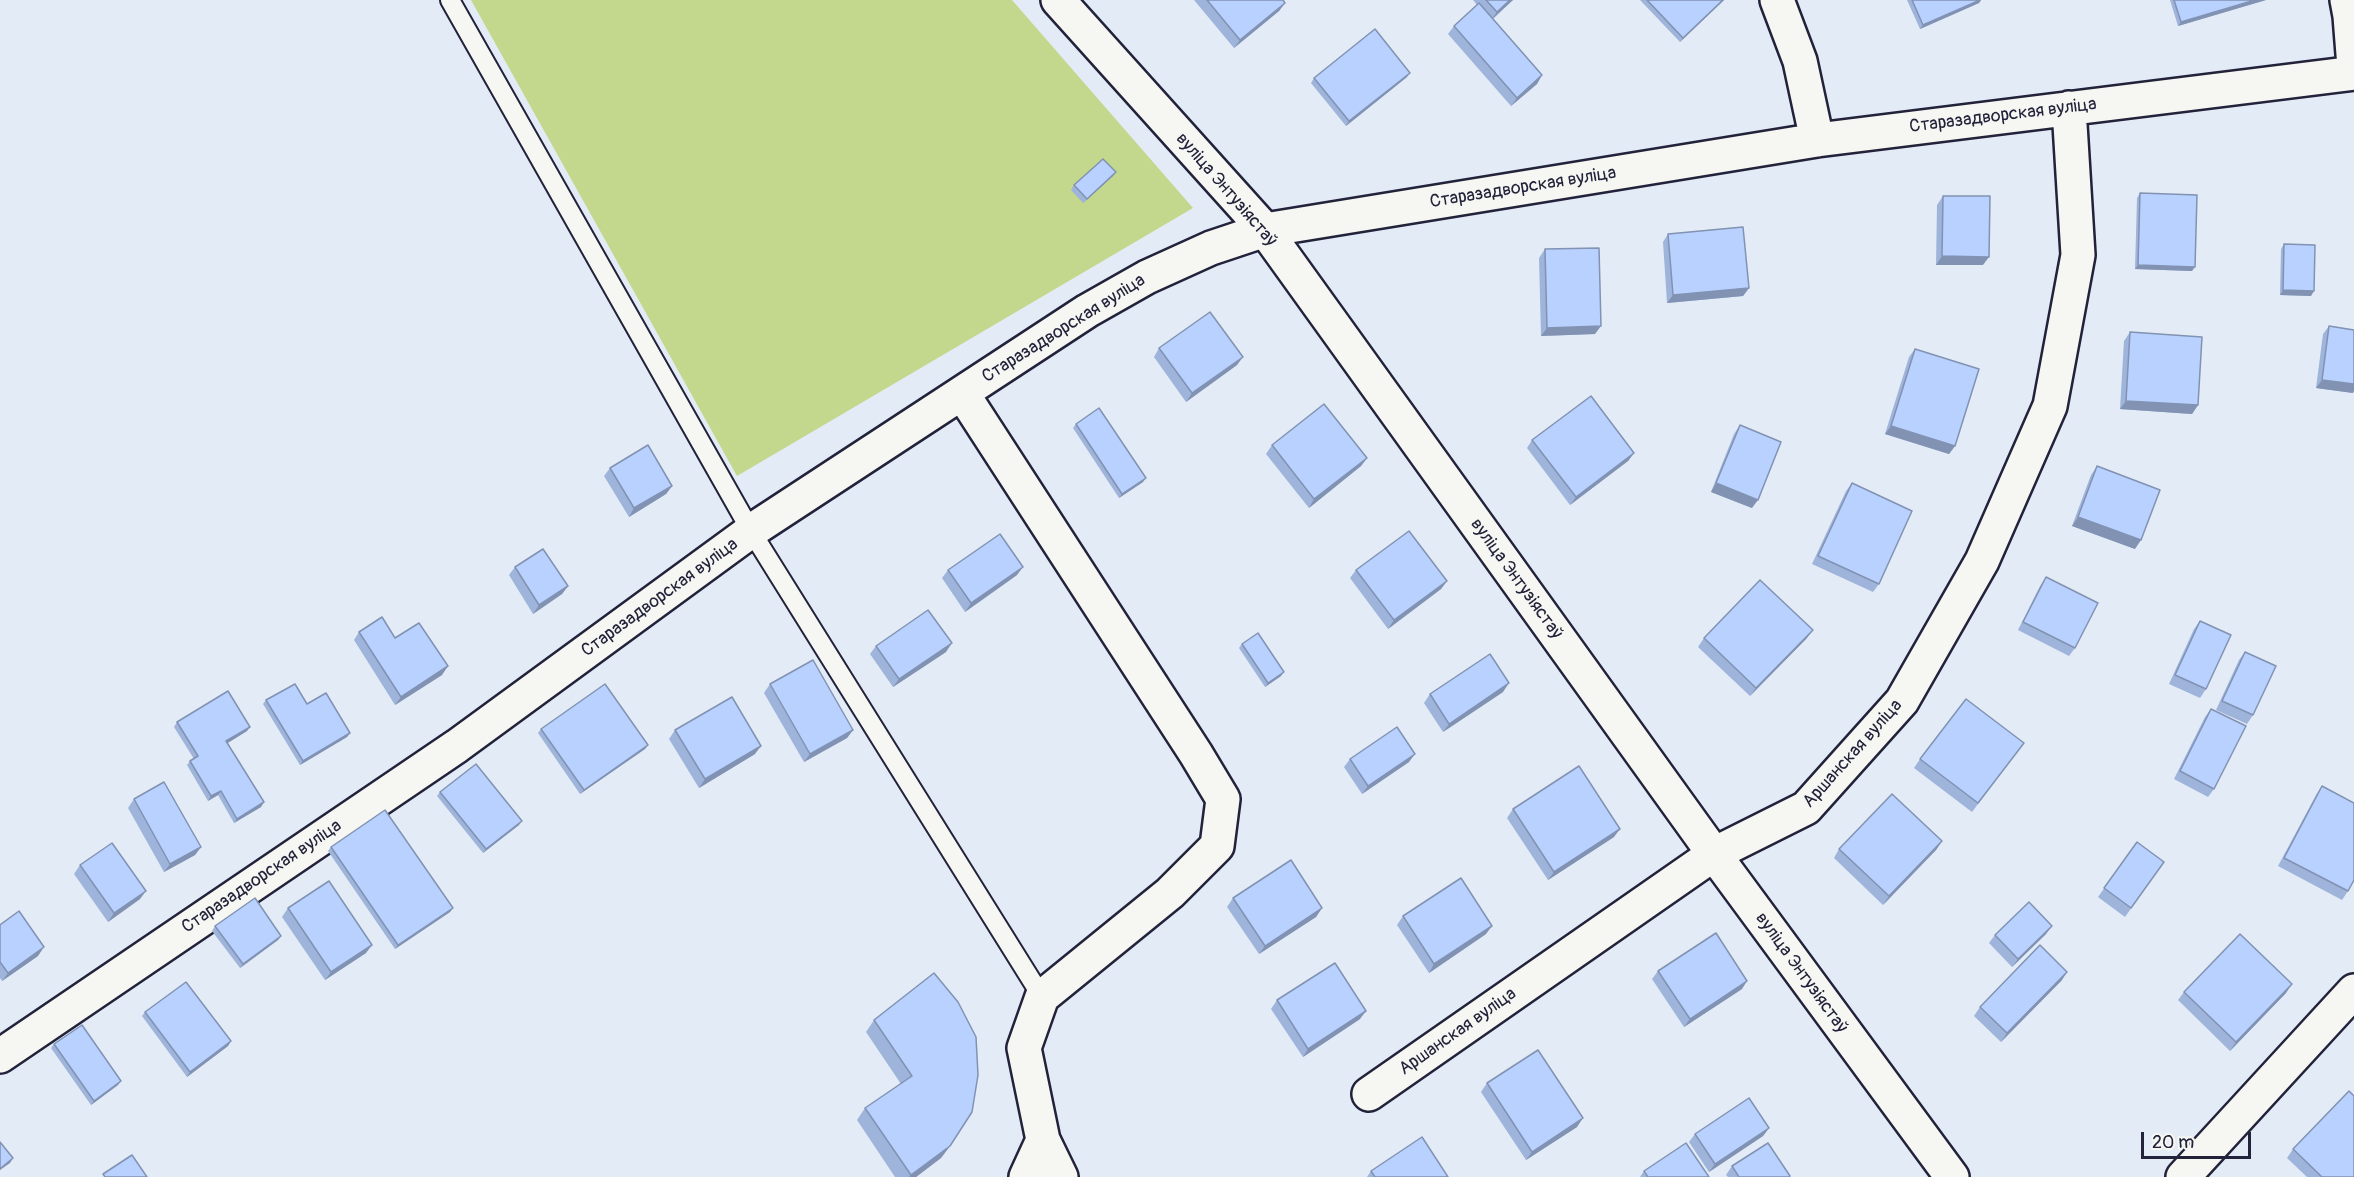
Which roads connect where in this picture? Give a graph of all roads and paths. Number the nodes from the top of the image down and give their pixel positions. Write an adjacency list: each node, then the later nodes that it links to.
1 (450, 0): 11 (lane)
2 (1058, 0): 9 (street, вуліца Энтузіястаў)
3 (1777, 0): 8 (street)
4 (2347, 0): 5 (street)
5 (2354, 67)
6 (2354, 73): 7 (street, Старазадворская вуліца)
7 (2069, 108): 8 (street, Старазадворская вуліца); 12 (street, Аршанская вуліца)
8 (1817, 140): 9 (street, Старазадворская вуліца)
9 (1265, 230): 10 (street, Старазадворская вуліца); 12 (street, вуліца Энтузіястаў)
10 (962, 393): 11 (street, Старазадворская вуліца); 14 (street)
11 (751, 531): 14 (lane); 15 (street, Старазадворская вуліца)
12 (1714, 855): 16 (street, Аршанская вуліца); 20 (street, вуліца Энтузіястаў)
13 (2354, 991): 21 (street)
14 (1042, 997): 17 (street)
15 (0, 1056)
16 (1369, 1094)
17 (1043, 1140): 18 (street); 19 (street)
18 (1026, 1177)
19 (1061, 1177)
20 (1952, 1177)
21 (2183, 1177)

